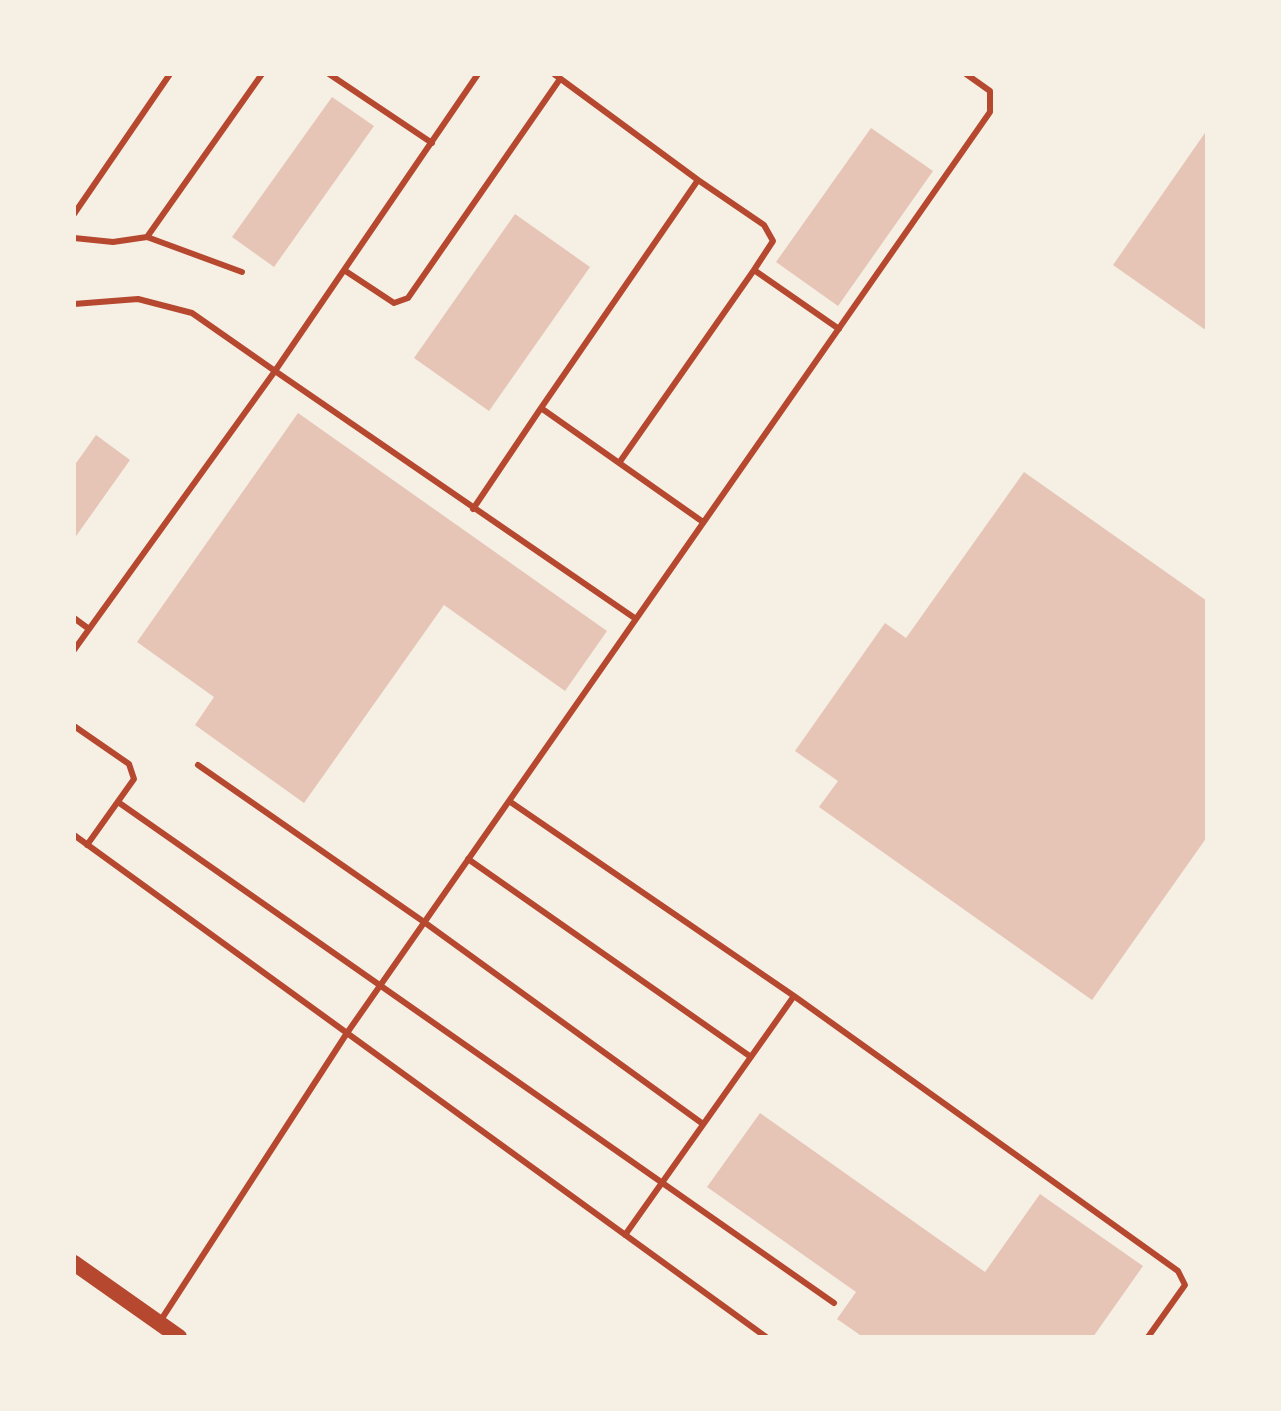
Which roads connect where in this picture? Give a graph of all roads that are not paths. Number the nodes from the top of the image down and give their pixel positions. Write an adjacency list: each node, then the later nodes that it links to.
1 (170, 74): 10 (lane)
2 (262, 74): 11 (lane)
3 (329, 74): 8 (lane)
4 (478, 74): 8 (lane)
5 (554, 74): 7 (lane)
6 (966, 74): 17 (lane)
7 (560, 79): 9 (lane); 13 (lane)
8 (432, 143): 13 (lane)
9 (698, 180): 14 (lane); 19 (lane)
10 (74, 214)
11 (147, 237): 12 (lane); 15 (lane)
12 (74, 238)
13 (344, 270): 18 (lane)
14 (754, 270): 17 (lane); 20 (lane)
15 (242, 272)
16 (74, 304): 18 (lane)
17 (839, 329): 22 (lane)
18 (275, 371): 21 (lane); 25 (lane)
19 (541, 408): 20 (lane); 21 (lane)
20 (619, 463): 22 (lane)
21 (473, 509): 24 (lane)
22 (703, 522): 24 (lane)
23 (74, 618): 25 (lane)
24 (636, 619): 29 (lane)
25 (89, 629): 26 (lane)
26 (74, 650)
27 (74, 726): 30 (lane)
28 (198, 765): 34 (lane)
29 (509, 801): 33 (lane); 36 (lane)
30 (118, 802): 32 (lane); 35 (lane)
31 (74, 835): 32 (lane)
32 (87, 845): 37 (lane)
33 (468, 859): 34 (lane); 38 (lane)
34 (424, 922): 35 (lane); 39 (lane)
35 (379, 987): 37 (lane); 40 (lane)
36 (794, 996): 38 (lane); 47 (lane)
37 (347, 1033): 41 (lane); 44 (lane)
38 (751, 1057): 39 (lane)
39 (703, 1124): 40 (lane)
40 (663, 1182): 41 (lane); 43 (lane)
41 (625, 1235): 46 (lane)
42 (74, 1263): 44 (main road)
43 (834, 1303)
44 (159, 1323): 45 (main road)
45 (179, 1337)
46 (766, 1337)
47 (1148, 1337)

